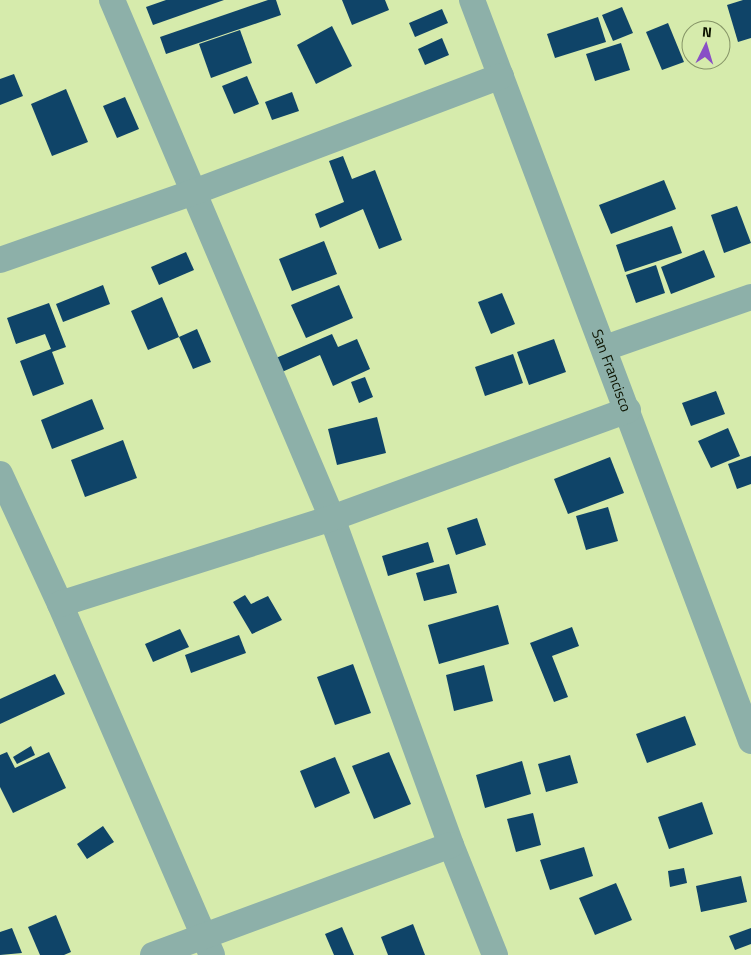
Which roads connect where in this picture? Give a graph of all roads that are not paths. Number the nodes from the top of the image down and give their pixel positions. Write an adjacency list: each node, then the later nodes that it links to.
1 (112, 0): 4 (street)
2 (472, 0): 3 (street, San Francisco)
3 (501, 76): 4 (street); 7 (street, San Francisco)
4 (194, 192): 5 (street); 10 (street)
5 (0, 260)
6 (751, 297): 7 (street)
7 (605, 348): 8 (street, San Francisco)
8 (628, 410): 10 (street); 12 (street, San Francisco)
9 (0, 474): 11 (street)
10 (332, 518): 11 (street); 13 (street)
11 (60, 604): 14 (street)
12 (751, 741)
13 (451, 845): 14 (street); 16 (street)
14 (208, 946): 15 (street)
15 (153, 955)
16 (495, 955)

